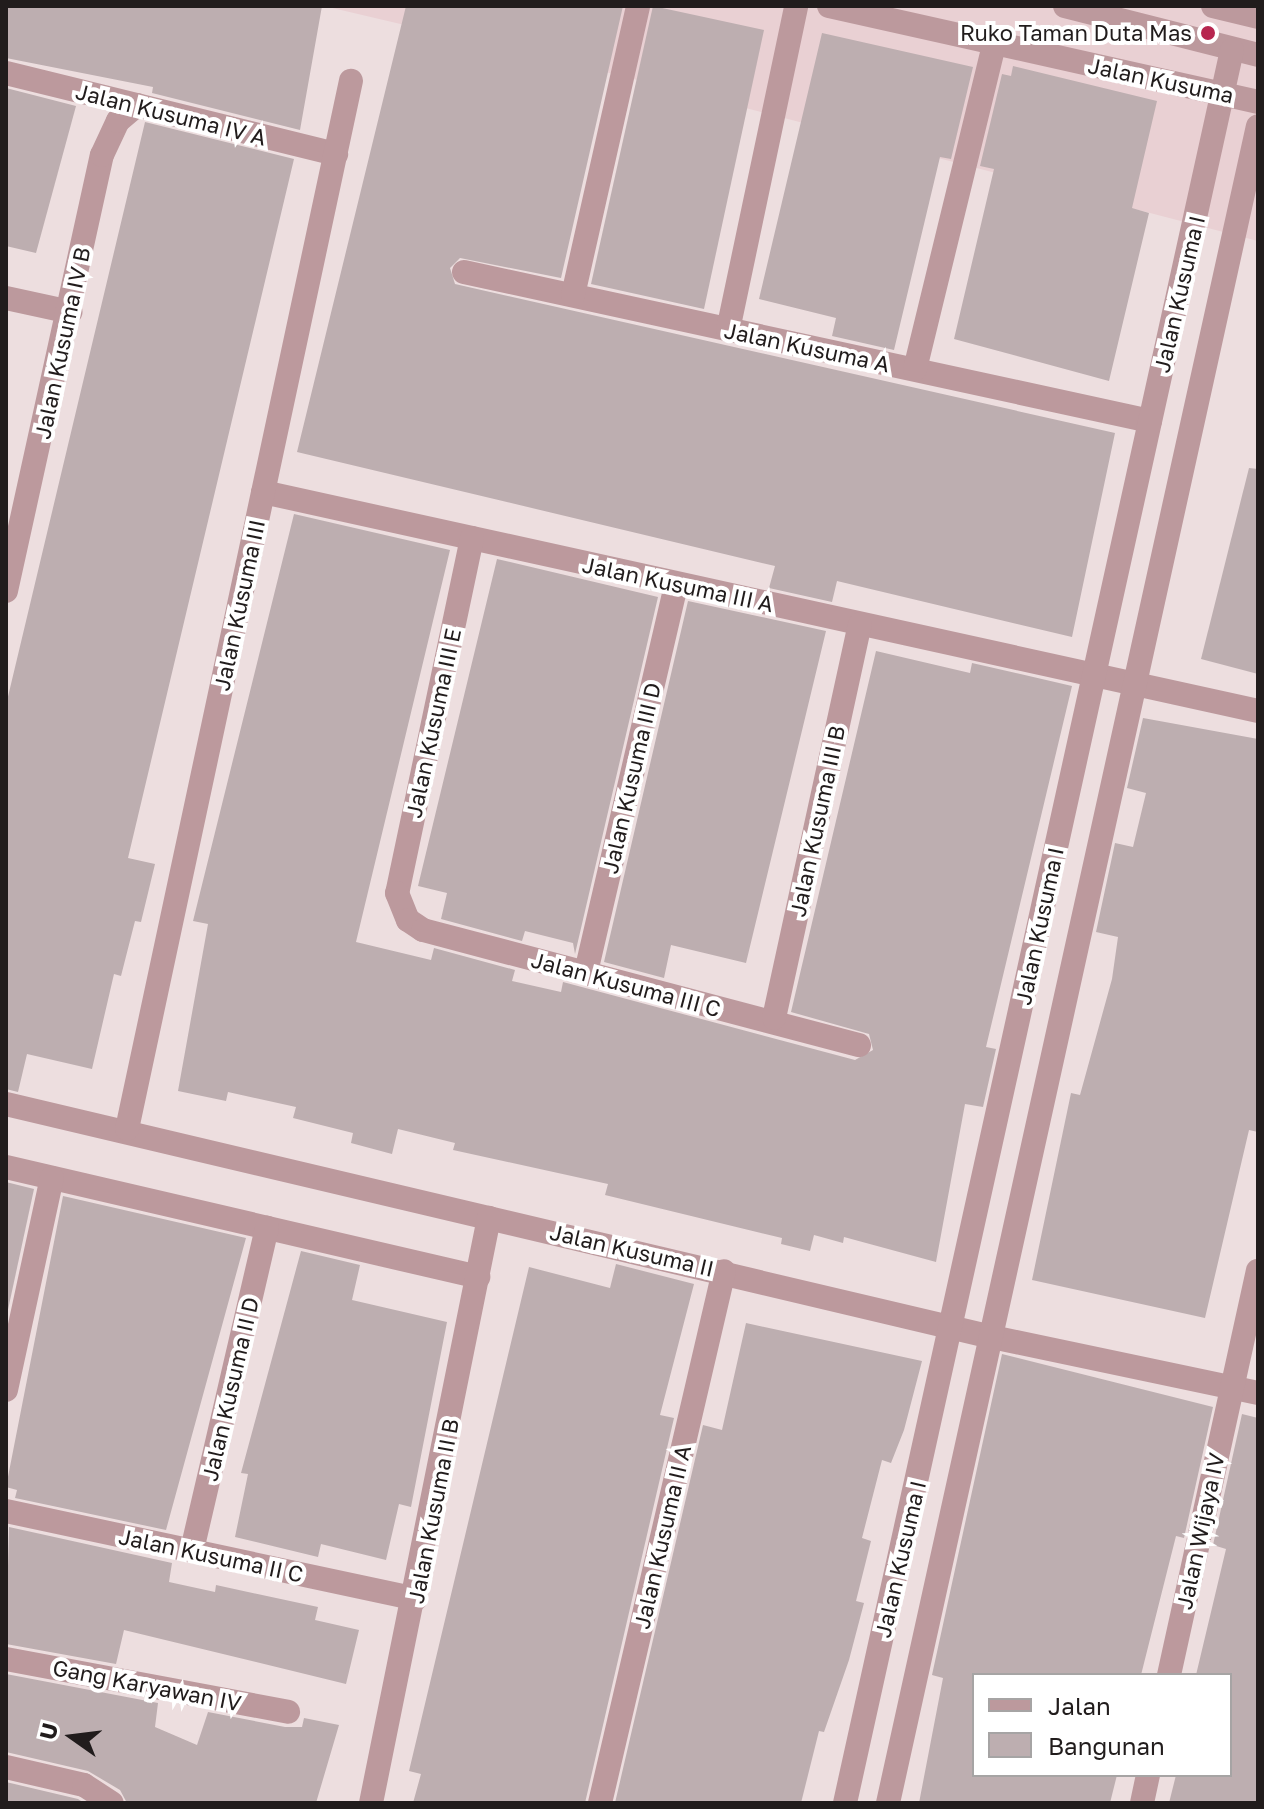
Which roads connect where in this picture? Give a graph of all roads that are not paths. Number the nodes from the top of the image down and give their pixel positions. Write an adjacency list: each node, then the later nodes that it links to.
1 (638, 6): 18 (street)
2 (796, 6): 21 (street)
3 (829, 6): 7 (street, Jalan Kusuma)
4 (1065, 6): 8 (street, Jalan Kusuma)
5 (1213, 6): 6 (street)
6 (1258, 17)
7 (994, 44): 12 (street, Jalan Kusuma); 22 (street)
8 (1232, 50): 9 (street, Jalan Kusuma); 12 (street, Jalan Kusuma I)
9 (1258, 55)
10 (6, 73): 14 (street, Jalan Kusuma IV A)
11 (351, 81): 16 (street, Jalan Kusuma III)
12 (1223, 92): 13 (street, Jalan Kusuma); 23 (street, Jalan Kusuma I)
13 (1258, 102)
14 (137, 105): 16 (street, Jalan Kusuma IV A); 20 (street, Jalan Kusuma IV B)
15 (1258, 126): 30 (street, Jalan Kusuma I)
16 (336, 154): 24 (street, Jalan Kusuma III)
17 (464, 272): 18 (street, Jalan Kusuma A)
18 (573, 295): 21 (street, Jalan Kusuma A)
19 (6, 298): 20 (street)
20 (71, 312): 27 (street, Jalan Kusuma IV B)
21 (728, 330): 22 (street, Jalan Kusuma A)
22 (915, 369): 23 (street, Jalan Kusuma A)
23 (1150, 421): 29 (street, Jalan Kusuma I)
24 (263, 492): 25 (street, Jalan Kusuma III A); 37 (street, Jalan Kusuma III)
25 (472, 538): 26 (street, Jalan Kusuma III A); 32 (street, Jalan Kusuma III E)
26 (676, 584): 28 (street, Jalan Kusuma III A); 33 (street, Jalan Kusuma III D)
27 (6, 591)
28 (860, 624): 29 (street, Jalan Kusuma III A); 34 (street, Jalan Kusuma III B)
29 (1093, 676): 30 (street, Jalan Kusuma III A); 45 (street, Jalan Kusuma I)
30 (1132, 684): 31 (street, Jalan Kusuma III A); 46 (street, Jalan Kusuma I)
31 (1258, 711)
32 (401, 908): 33 (street, Jalan Kusuma III C)
33 (586, 972): 34 (street, Jalan Kusuma III C)
34 (774, 1018): 35 (street, Jalan Kusuma III C)
35 (859, 1045)
36 (6, 1104): 37 (street, Jalan Kusuma II)
37 (127, 1129): 40 (street, Jalan Kusuma II)
38 (6, 1167): 39 (street)
39 (52, 1178): 41 (street); 48 (street)
40 (489, 1218): 42 (street, Jalan Kusuma II); 44 (street, Jalan Kusuma II B)
41 (267, 1228): 44 (street); 51 (street, Jalan Kusuma II D)
42 (724, 1271): 45 (street, Jalan Kusuma II); 61 (street, Jalan Kusuma II A)
43 (1258, 1271): 47 (street, Jalan Wijaya IV)
44 (478, 1277): 52 (street, Jalan Kusuma II B)
45 (953, 1327): 46 (street, Jalan Kusuma II); 62 (street, Jalan Kusuma I)
46 (992, 1337): 47 (street, Jalan Kusuma II); 63 (street, Jalan Kusuma I)
47 (1231, 1387): 49 (street, Jalan Kusuma II); 54 (street, Jalan Wijaya IV)
48 (6, 1390)
49 (1258, 1393)
50 (6, 1511): 51 (street, Jalan Kusuma II C)
51 (192, 1550): 52 (street, Jalan Kusuma II C)
52 (416, 1599): 60 (street, Jalan Kusuma II B)
53 (6, 1659): 55 (street, Gang Karyawan IV)
54 (1169, 1673)
55 (288, 1712)
56 (6, 1767): 58 (street)
57 (1148, 1777): 64 (street)
58 (79, 1794): 59 (street)
59 (112, 1803)
60 (371, 1803)
61 (600, 1803)
62 (845, 1803)
63 (888, 1803)
64 (1142, 1803)

